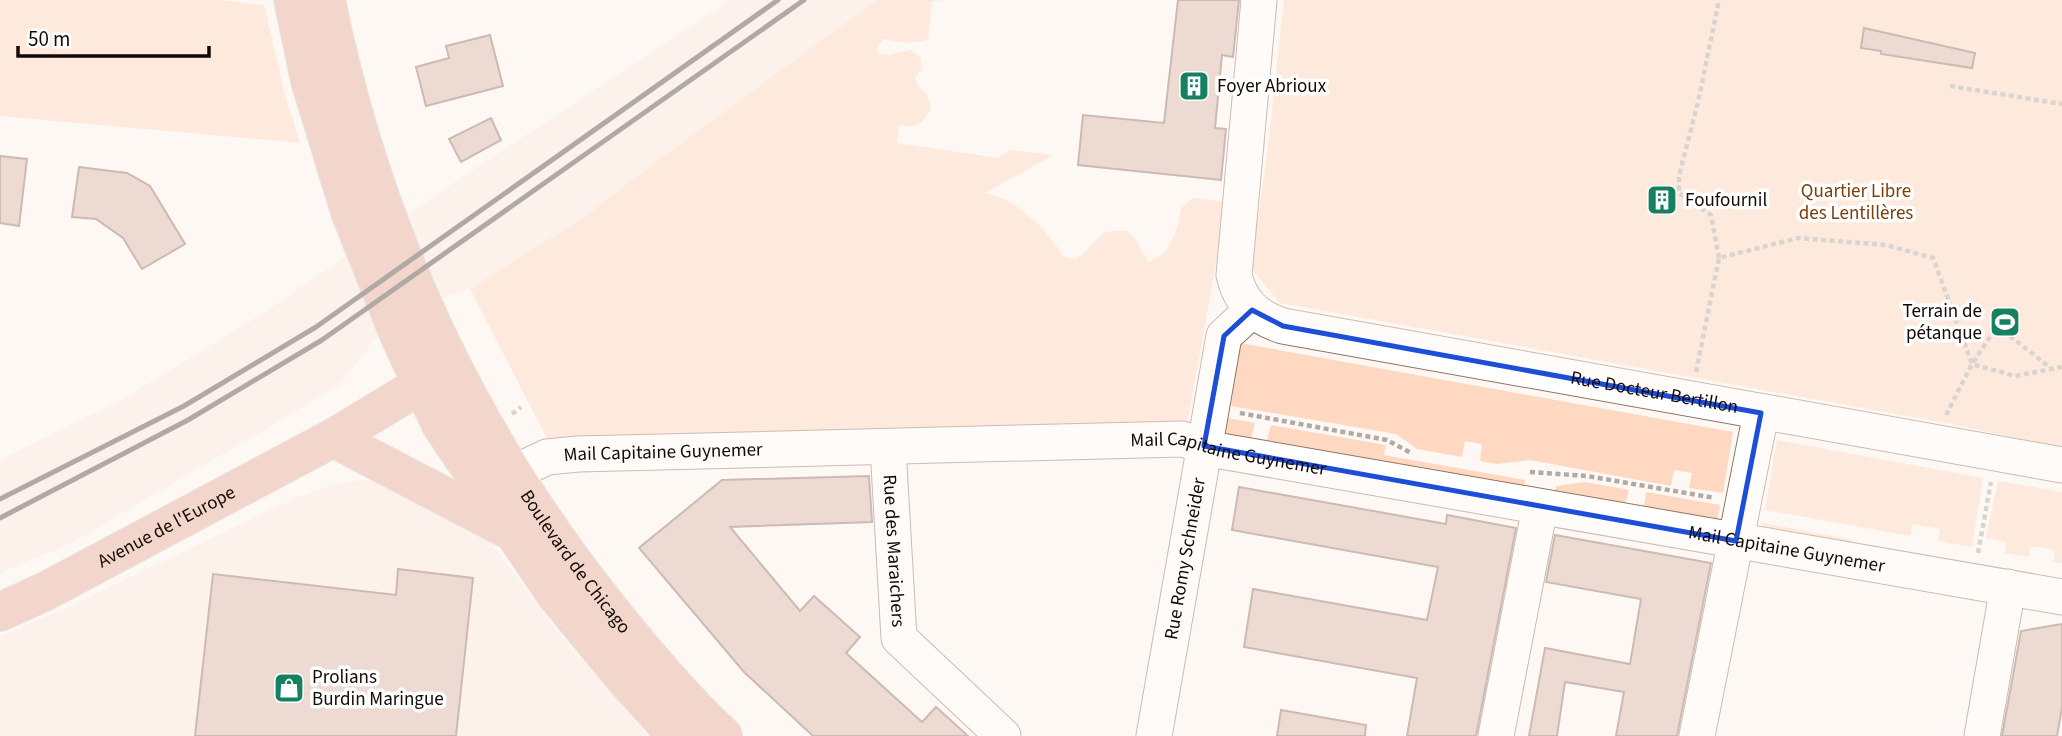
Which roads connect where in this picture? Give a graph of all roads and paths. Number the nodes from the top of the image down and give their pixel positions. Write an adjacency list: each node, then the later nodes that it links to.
1 (293, 0): 12 (main road)
2 (326, 0): 12 (main road)
3 (1259, 0): 8 (street)
4 (1719, 0): 7 (path)
5 (1950, 86): 6 (path)
6 (2062, 104)
7 (1719, 258): 9 (path); 13 (path)
8 (1252, 310): 13 (street, Rue Docteur Bertillon); 17 (street, Rue Romy Schneider)
9 (1972, 364): 11 (path); 11 (path); 15 (path)
10 (2062, 367): 11 (path)
11 (2052, 369)
12 (436, 376): 16 (main road, Avenue de l'Europe); 21 (main road, Boulevard de Chicago)
13 (1690, 400): 14 (street, Rue Docteur Bertillon)
14 (1761, 413): 19 (street, Rue Docteur Bertillon); 24 (street)
15 (1943, 422)
16 (333, 438): 23 (main road); 28 (main road, Avenue de l'Europe)
17 (1204, 446): 18 (street, Mail Capitaine Guynemer); 22 (street, Mail Capitaine Guynemer); 32 (street, Rue Romy Schneider)
18 (888, 448): 21 (street, Mail Capitaine Guynemer); 31 (street, Rue des Maraichers)
19 (1997, 454): 20 (street, Rue Docteur Bertillon); 25 (path)
20 (2062, 465)
21 (499, 484): 23 (main road, Boulevard de Chicago); 30 (main road, Boulevard de Chicago)
22 (1539, 507): 24 (street, Mail Capitaine Guynemer); 33 (street)
23 (512, 532): 29 (main road, Boulevard de Chicago)
24 (1736, 541): 25 (street, Mail Capitaine Guynemer); 34 (street)
25 (1972, 581): 26 (street, Mail Capitaine Guynemer)
26 (2008, 587): 27 (street, Mail Capitaine Guynemer); 35 (street)
27 (2062, 597)
28 (0, 612)
29 (677, 736)
30 (723, 736)
31 (1003, 736)
32 (1154, 736)
33 (1496, 736)
34 (1697, 736)
35 (1982, 736)

